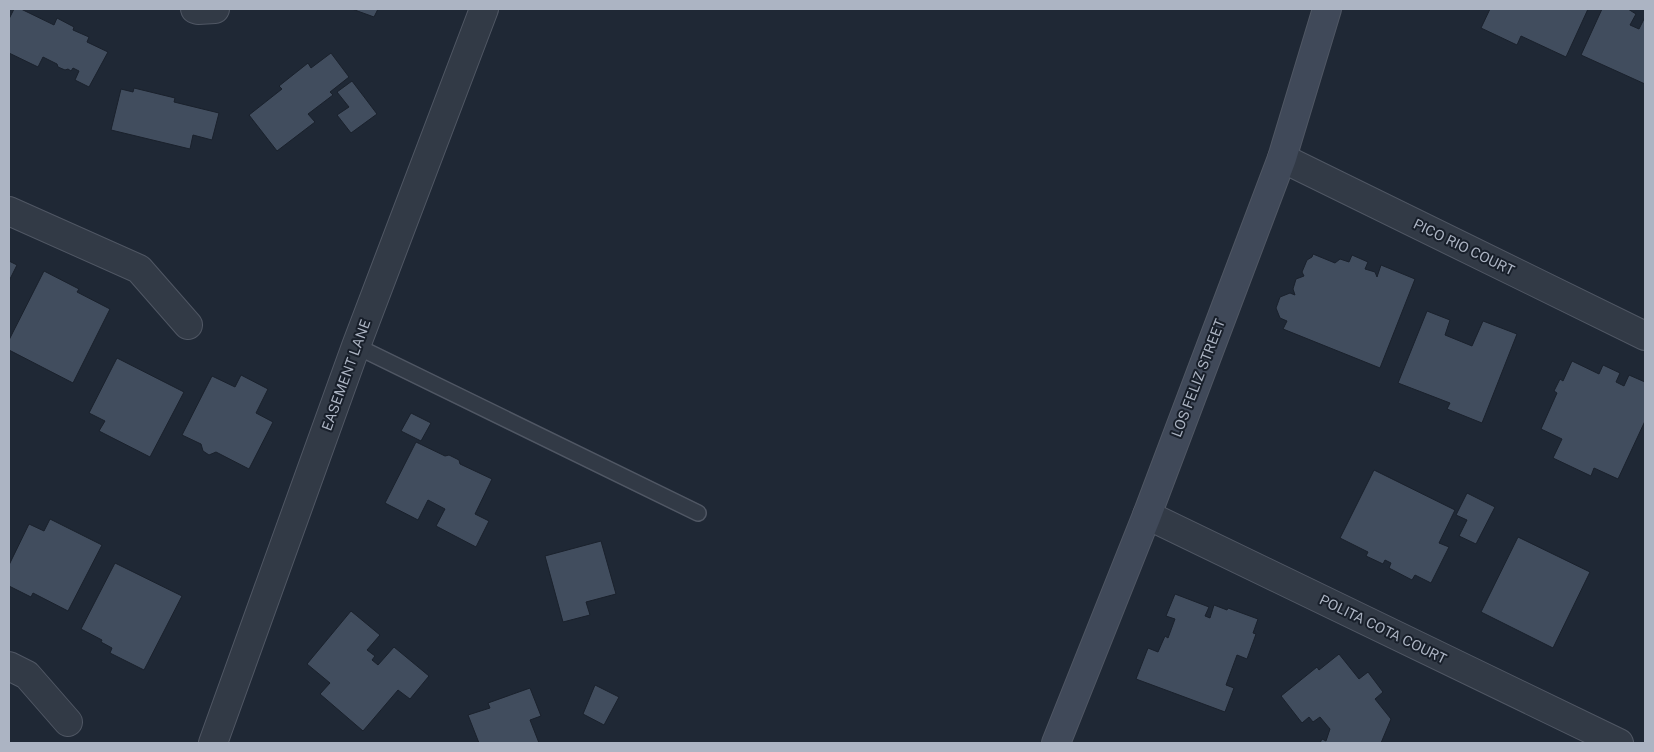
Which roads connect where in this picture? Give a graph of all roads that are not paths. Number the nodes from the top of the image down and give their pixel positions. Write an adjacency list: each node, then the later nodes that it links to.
1 (195, 9): 2 (street)
2 (215, 9)
3 (484, 9): 9 (street, EASEMENT LANE)
4 (1327, 9): 5 (street, LOS FELIZ STREET)
5 (1282, 158): 8 (street, PICO RIO COURT); 11 (street, LOS FELIZ STREET)
6 (9, 211): 7 (street)
7 (188, 326)
8 (1645, 336)
9 (356, 346): 10 (lane); 14 (street, EASEMENT LANE)
10 (698, 514)
11 (1146, 515): 15 (street, LOS FELIZ STREET); 16 (street, POLITA COTA COURT)
12 (9, 666): 13 (street)
13 (68, 722)
14 (213, 743)
15 (1056, 743)
16 (1619, 743)

